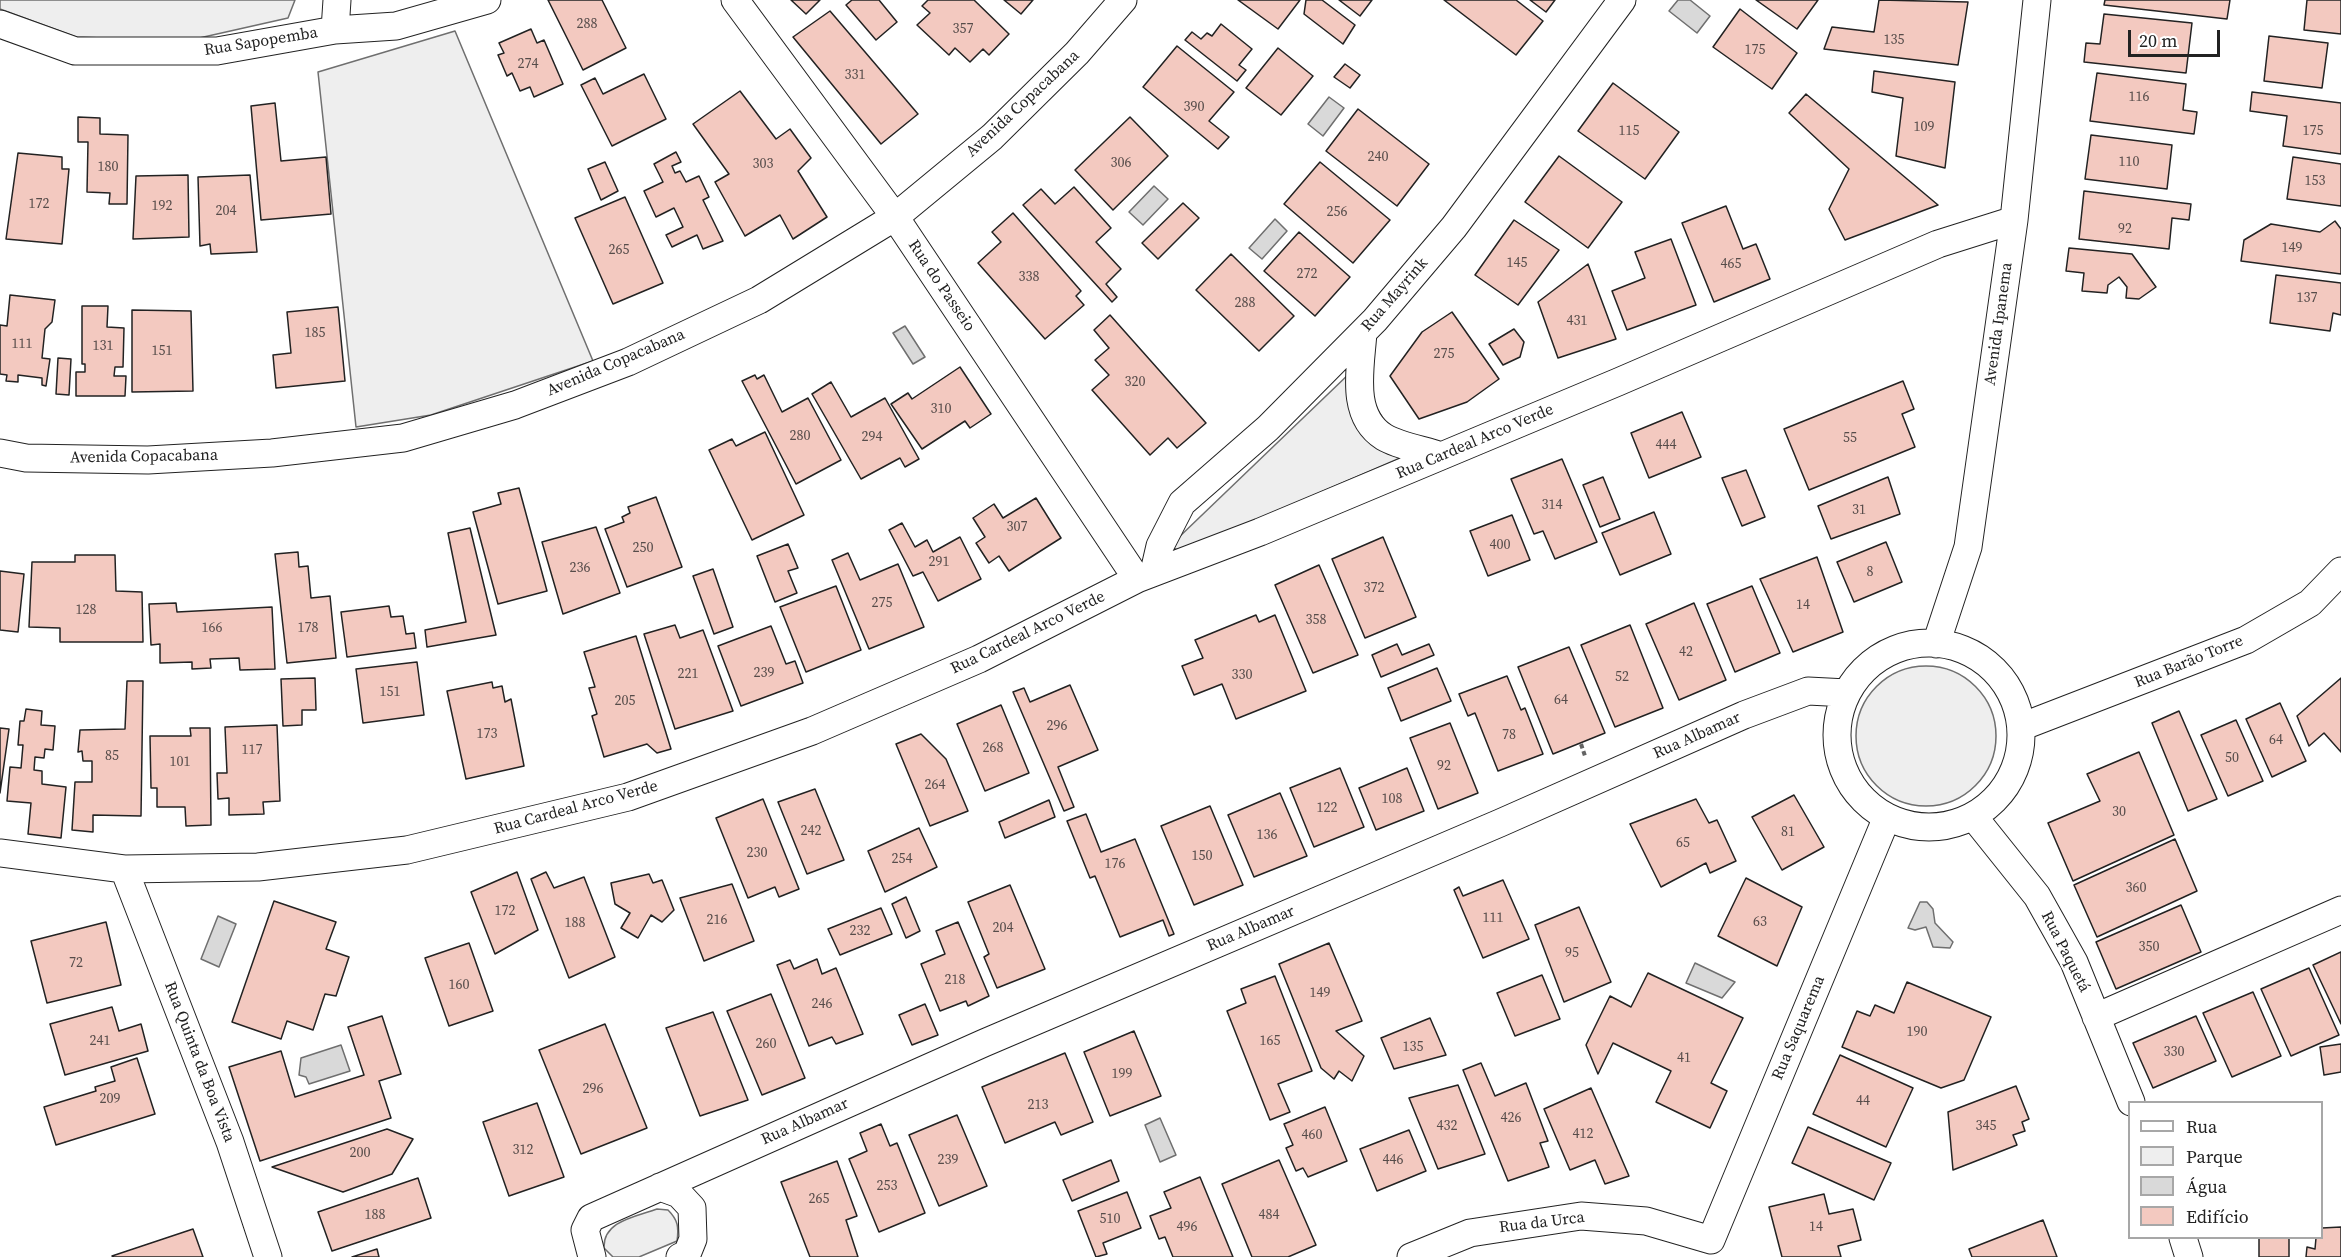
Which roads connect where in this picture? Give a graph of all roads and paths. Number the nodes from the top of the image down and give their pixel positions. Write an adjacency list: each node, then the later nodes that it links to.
1 (337, 0): 8 (street)
2 (487, 0): 8 (street, Rua Sapopemba)
3 (735, 0): 9 (street, Rua do Passeio)
4 (1123, 0): 9 (street, Avenida Copacabana)
5 (1622, 0): 11 (street, Rua Mayrink)
6 (2037, 0): 10 (street, Avenida Ipanema)
7 (0, 24): 8 (street, Rua Sapopemba)
8 (335, 30)
9 (895, 217): 12 (street, Avenida Copacabana); 15 (street, Rua do Passeio)
10 (2014, 220): 13 (street, Rua Cardeal Arco Verde); 16 (street, Avenida Ipanema)
11 (1363, 332): 13 (street); 15 (street, Rua Mayrink)
12 (0, 453)
13 (1441, 456): 15 (street, Rua Cardeal Arco Verde)
14 (2341, 571): 18 (street, Rua Barão Torre)
15 (1145, 576): 22 (street, Rua Cardeal Arco Verde)
16 (1936, 644): 17 (street); 18 (street)
17 (1847, 693): 20 (street); 26 (street, Rua Albamar)
18 (2021, 727): 19 (street)
19 (1973, 816): 20 (street); 24 (street, Rua Paquetá)
20 (1887, 817): 28 (street, Rua Saquarema)
21 (0, 853): 22 (street, Rua Cardeal Arco Verde)
22 (124, 868): 29 (street, Rua Quinta da Boa Vista)
23 (2341, 910): 24 (street)
24 (2096, 1017): 25 (street, Rua Paquetá)
25 (2131, 1101)
26 (660, 1187): 30 (street, Rua Albamar); 31 (street)
27 (2183, 1239): 33 (street)
28 (1717, 1248): 32 (street, Rua da Urca)
29 (268, 1257)
30 (592, 1257)
31 (680, 1257)
32 (1411, 1257)
33 (2188, 1257)

